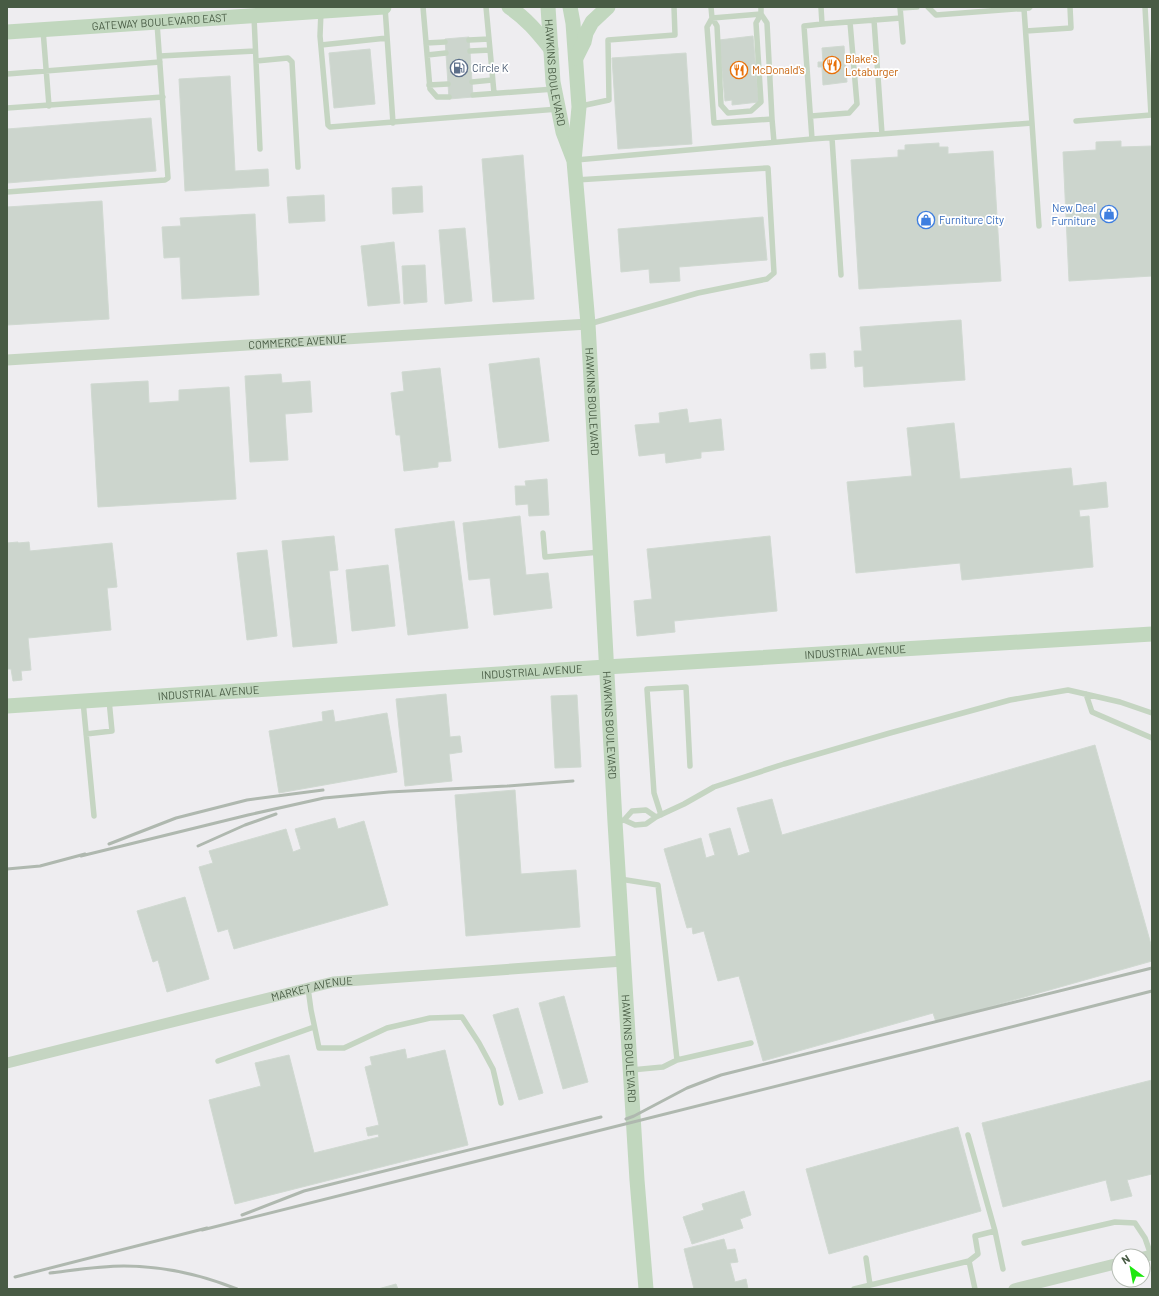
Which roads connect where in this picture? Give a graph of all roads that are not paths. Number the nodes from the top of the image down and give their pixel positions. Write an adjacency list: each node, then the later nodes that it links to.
1 (384, 7): 18 (main road, GATEWAY BOULEVARD EAST); 31 (lane)
2 (423, 7): 37 (lane)
3 (486, 7): 32 (lane)
4 (509, 7): 39 (main road)
5 (548, 7): 39 (main road, HAWKINS BOULEVARD)
6 (570, 7): 46 (main road, HAWKINS BOULEVARD)
7 (608, 7): 46 (main road)
8 (674, 7): 60 (lane)
9 (711, 7): 21 (lane)
10 (761, 7): 19 (lane)
11 (821, 7): 26 (lane)
12 (917, 7): 16 (lane)
13 (928, 7): 17 (lane)
14 (1070, 7): 28 (lane)
15 (1145, 7): 30 (lane)
16 (900, 8): 22 (lane)
17 (1027, 8): 28 (lane)
18 (321, 11): 20 (main road, GATEWAY BOULEVARD EAST); 38 (lane)
19 (761, 14): 21 (lane); 21 (lane); 64 (lane)
20 (254, 16): 24 (main road, GATEWAY BOULEVARD EAST); 41 (lane)
21 (712, 18): 64 (lane)
22 (901, 18): 23 (lane); 35 (lane)
23 (874, 20): 25 (lane); 68 (lane)
24 (157, 22): 27 (main road, GATEWAY BOULEVARD EAST); 45 (lane)
25 (850, 22): 26 (lane); 63 (lane)
26 (822, 24): 63 (lane)
27 (43, 30): 29 (main road, GATEWAY BOULEVARD EAST); 48 (lane)
28 (1026, 31): 67 (lane)
29 (7, 32)
30 (1147, 35): 36 (lane); 65 (lane)
31 (387, 38): 38 (lane); 66 (lane)
32 (489, 39): 33 (lane); 40 (lane)
33 (469, 40)
34 (445, 42): 37 (lane)
35 (903, 42)
36 (1152, 42)
37 (426, 43): 44 (lane)
38 (321, 45): 66 (lane)
39 (551, 49): 54 (main road, HAWKINS BOULEVARD)
40 (490, 50): 42 (lane); 50 (lane)
41 (255, 51): 45 (lane); 47 (lane)
42 (470, 51)
43 (446, 53): 44 (lane)
44 (427, 55): 53 (lane)
45 (160, 59): 48 (lane); 57 (lane)
46 (575, 59): 60 (main road, HAWKINS BOULEVARD)
47 (256, 61): 72 (lane); 74 (lane)
48 (46, 71): 49 (lane); 59 (lane)
49 (7, 74)
50 (492, 80): 51 (lane); 55 (lane)
51 (472, 82)
52 (448, 84): 53 (lane)
53 (429, 85): 58 (lane)
54 (554, 89): 55 (lane); 62 (main road, HAWKINS BOULEVARD)
55 (494, 93): 56 (lane)
56 (473, 95)
57 (163, 97): 59 (lane); 76 (lane)
58 (449, 97)
59 (49, 106): 61 (lane)
60 (578, 107): 73 (main road, HAWKINS BOULEVARD)
61 (7, 108)
62 (558, 109): 66 (lane); 73 (main road, HAWKINS BOULEVARD)
63 (810, 116): 70 (lane)
64 (772, 119): 71 (lane)
65 (1076, 121)
66 (393, 123)
67 (1032, 124): 68 (lane); 77 (lane)
68 (882, 134): 69 (lane)
69 (832, 138): 70 (lane); 78 (lane)
70 (812, 139): 71 (lane)
71 (774, 142): 73 (lane)
72 (260, 149)
73 (574, 161): 75 (main road, HAWKINS BOULEVARD)
74 (298, 167)
75 (575, 180): 79 (main road, HAWKINS BOULEVARD); 79 (lane)
76 (7, 192)
77 (1039, 226)
78 (841, 275)
79 (588, 324): 80 (street, COMMERCE AVENUE); 82 (main road, HAWKINS BOULEVARD)
80 (7, 360)
81 (543, 533): 82 (lane)
82 (600, 552): 84 (main road, HAWKINS BOULEVARD)
83 (1152, 634): 84 (main road, INDUSTRIAL AVENUE)
84 (606, 667): 86 (main road, INDUSTRIAL AVENUE); 95 (main road, HAWKINS BOULEVARD)
85 (1086, 694): 89 (lane); 91 (lane); 94 (lane)
86 (109, 699): 87 (main road, INDUSTRIAL AVENUE); 90 (lane)
87 (82, 701): 88 (main road, INDUSTRIAL AVENUE); 90 (lane)
88 (7, 706)
89 (1152, 713)
90 (86, 734): 93 (lane)
91 (1152, 738)
92 (690, 766): 94 (lane)
93 (94, 816)
94 (658, 816): 95 (lane); 95 (lane)
95 (620, 821): 96 (main road, HAWKINS BOULEVARD)
96 (618, 878): 97 (main road, HAWKINS BOULEVARD); 101 (lane)
97 (623, 960): 98 (street, MARKET AVENUE); 104 (main road, HAWKINS BOULEVARD)
98 (308, 988): 99 (lane); 103 (street, MARKET AVENUE)
99 (314, 1027): 102 (lane); 105 (lane)
100 (751, 1043): 101 (lane)
101 (677, 1060): 104 (lane)
102 (218, 1061)
103 (7, 1063)
104 (630, 1070): 115 (main road, HAWKINS BOULEVARD)
105 (501, 1103)
106 (968, 1135): 107 (lane)
107 (995, 1231): 111 (lane); 113 (lane)
108 (1024, 1243): 109 (lane)
109 (1147, 1248)
110 (866, 1258): 114 (lane)
111 (969, 1262): 114 (lane); 117 (lane)
112 (1111, 1265): 118 (street)
113 (1003, 1269)
114 (870, 1285): 116 (lane)
115 (646, 1289)
116 (854, 1289)
117 (975, 1289)
118 (1014, 1289)

